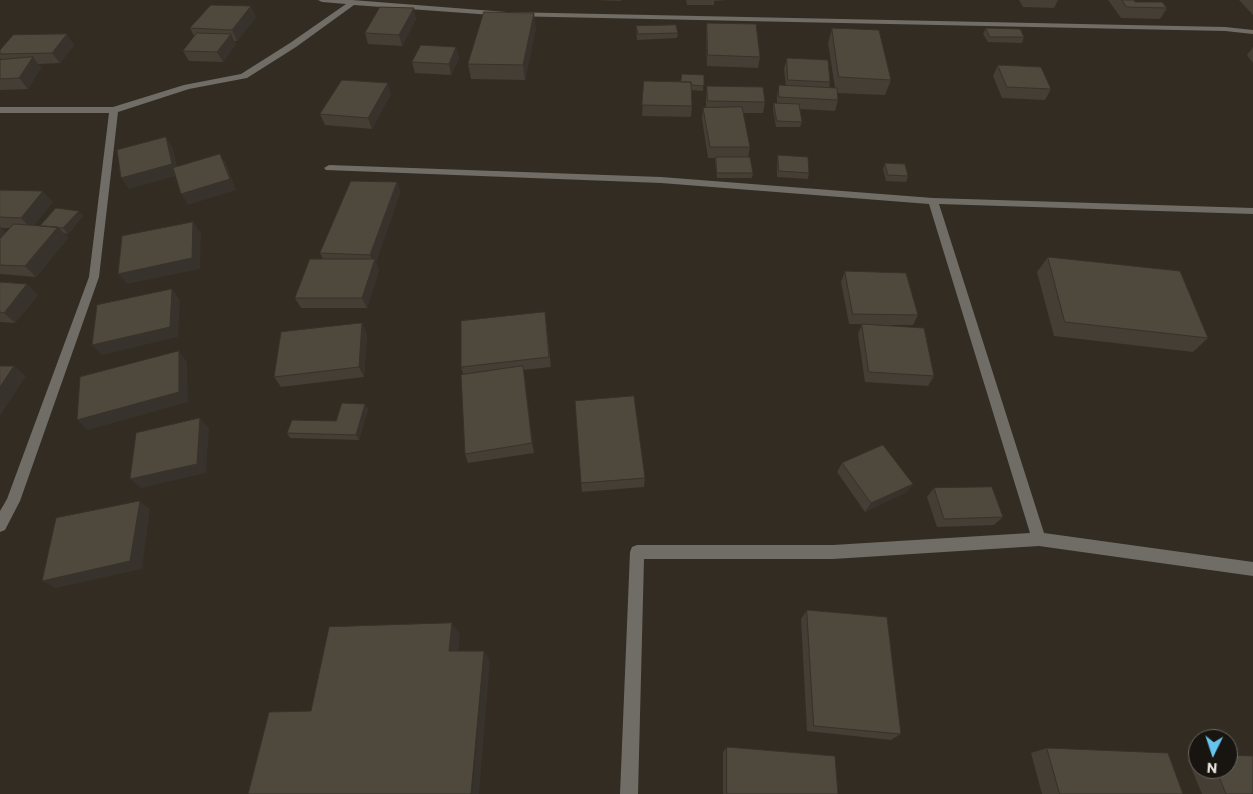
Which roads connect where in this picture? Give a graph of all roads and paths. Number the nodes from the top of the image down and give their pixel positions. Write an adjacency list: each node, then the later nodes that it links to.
1 (322, 0): 2 (street)
2 (352, 2): 3 (street); 5 (street)
3 (1253, 32)
4 (0, 110): 5 (street)
5 (114, 110): 9 (street)
6 (329, 168): 7 (street)
7 (933, 201): 8 (street); 10 (street)
8 (1253, 212)
9 (0, 525)
10 (1039, 540): 11 (street); 12 (street)
11 (1253, 569)
12 (629, 794)

